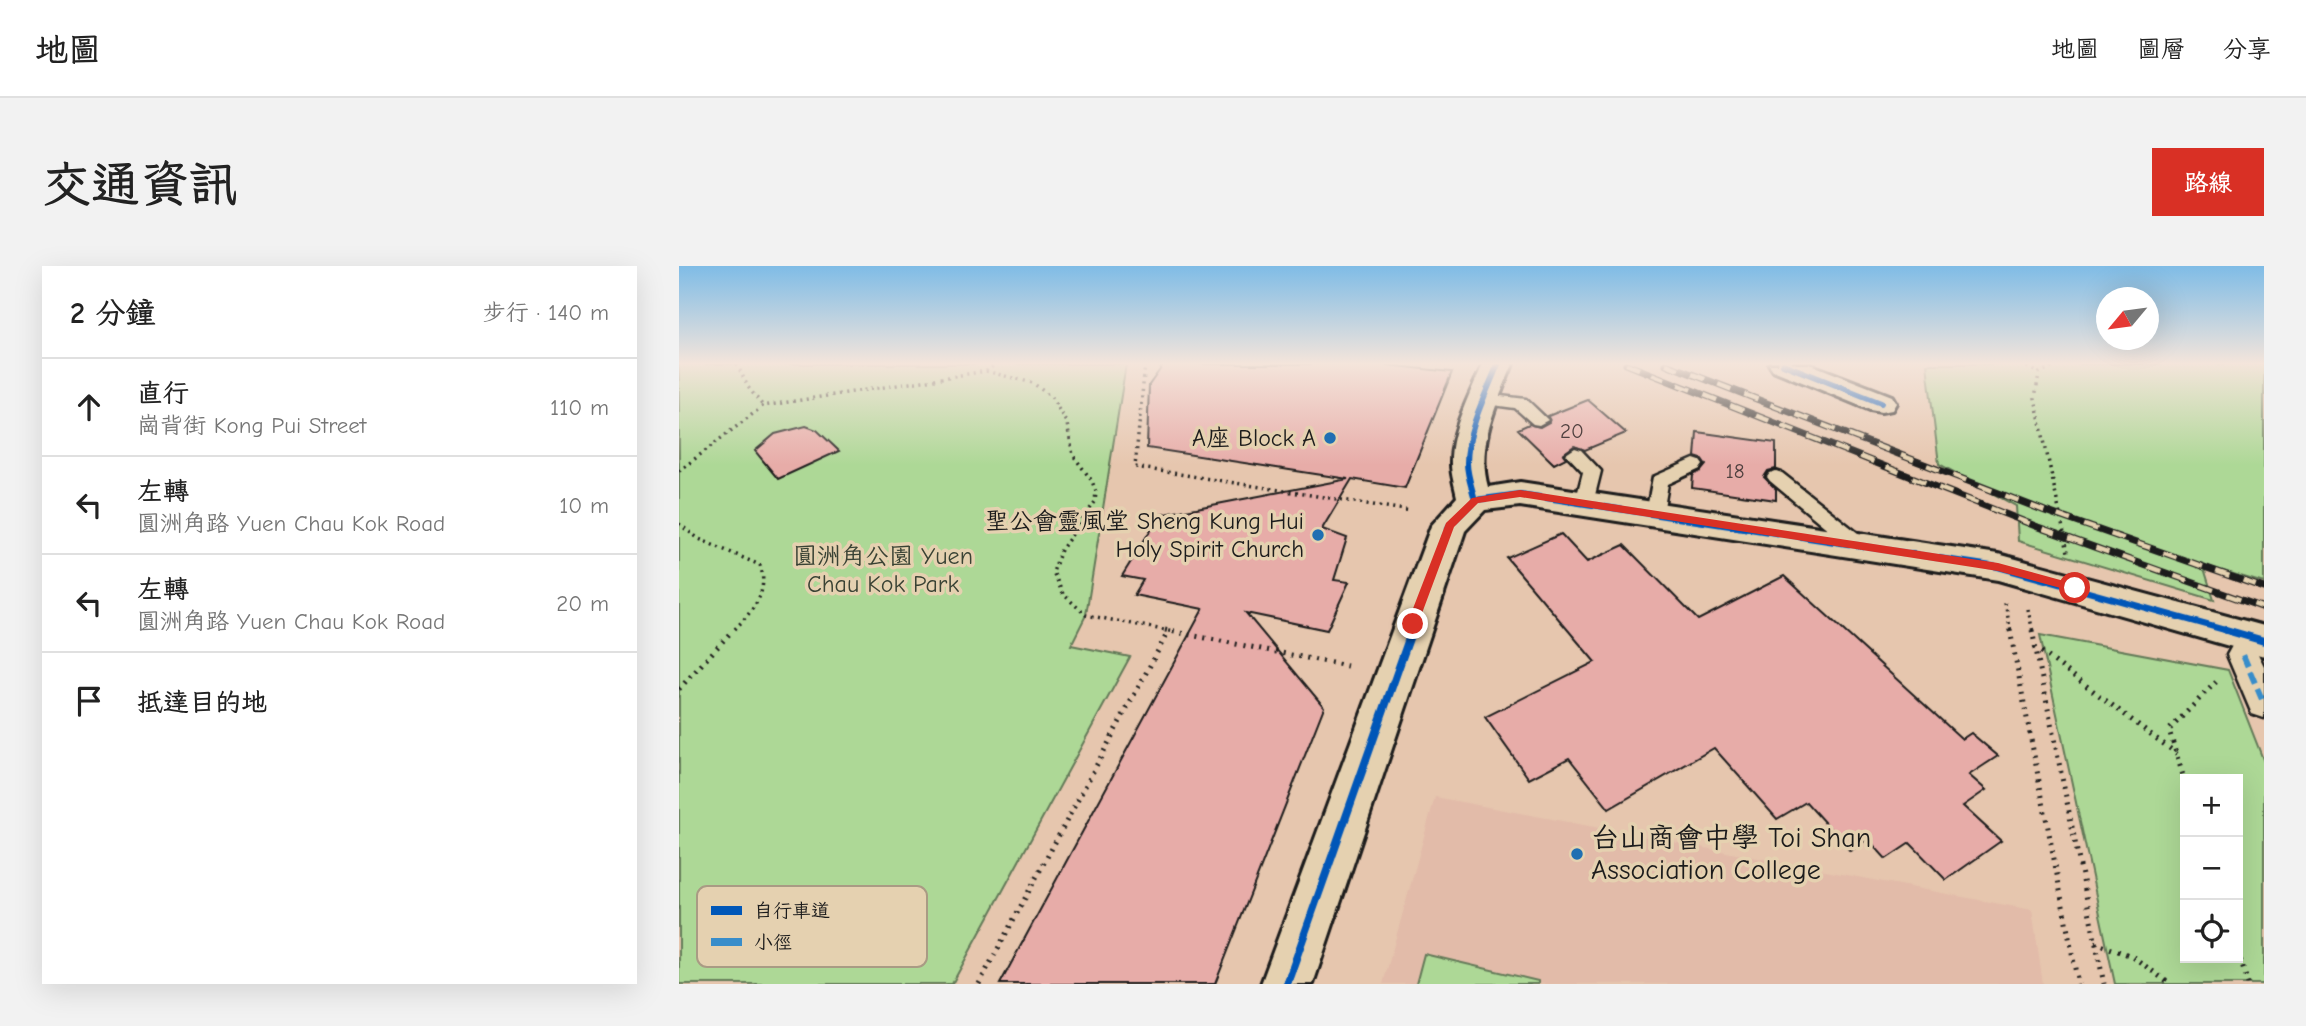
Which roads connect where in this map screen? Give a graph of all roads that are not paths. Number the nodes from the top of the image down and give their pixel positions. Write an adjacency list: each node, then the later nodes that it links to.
1 (1487, 398): 9 (street)
2 (1512, 398): 5 (lane)
3 (1867, 398): 4 (street)
4 (1881, 403)
5 (1539, 420)
6 (1575, 454): 10 (lane)
7 (1694, 465): 11 (lane)
8 (1776, 477): 12 (lane)
9 (1475, 500): 10 (street); 15 (street)
10 (1584, 503): 11 (street)
11 (1655, 514): 12 (street)
12 (1861, 546): 13 (street)
13 (2254, 648): 14 (street)
14 (2264, 704)
15 (1287, 984)

